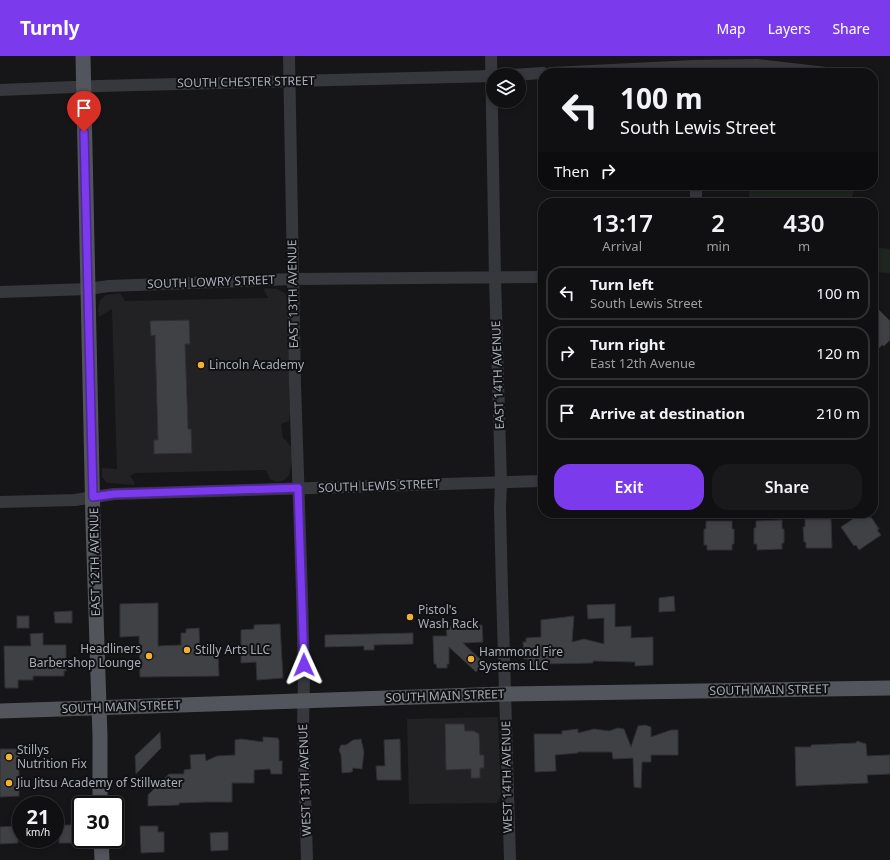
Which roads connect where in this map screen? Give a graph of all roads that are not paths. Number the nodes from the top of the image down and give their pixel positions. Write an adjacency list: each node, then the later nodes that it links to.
1 (83, 56): 12 (main road, EAST 12TH AVENUE)
2 (289, 56): 11 (street, EAST 13TH AVENUE)
3 (491, 56): 5 (street, EAST 14TH AVENUE)
4 (693, 65): 6 (street); 7 (street)
5 (492, 68)
6 (640, 68)
7 (784, 68)
8 (538, 73): 9 (street)
9 (526, 74)
10 (486, 76): 11 (street, SOUTH CHESTER STREET)
11 (290, 81): 12 (street, SOUTH CHESTER STREET); 17 (street, EAST 13TH AVENUE)
12 (84, 86): 13 (street, SOUTH CHESTER STREET); 18 (main road, EAST 12TH AVENUE)
13 (0, 90)
14 (492, 108): 16 (street, EAST 14TH AVENUE)
15 (538, 277): 16 (street, SOUTH LOWRY STREET)
16 (495, 278): 17 (street, SOUTH LOWRY STREET); 21 (street, EAST 14TH AVENUE)
17 (293, 280): 18 (street, SOUTH LOWRY STREET); 22 (street, EAST 13TH AVENUE)
18 (88, 289): 19 (street, SOUTH LOWRY STREET); 23 (main road, EAST 12TH AVENUE)
19 (0, 292)
20 (538, 481): 21 (street, SOUTH LEWIS STREET)
21 (501, 482): 22 (street, SOUTH LEWIS STREET); 26 (street, EAST 14TH AVENUE)
22 (298, 488): 23 (street, SOUTH LEWIS STREET); 27 (street, EAST 13TH AVENUE)
23 (93, 497): 24 (street, SOUTH LEWIS STREET); 28 (main road, EAST 12TH AVENUE)
24 (0, 502)
25 (890, 688): 26 (main road, SOUTH MAIN STREET)
26 (505, 694): 27 (main road, SOUTH MAIN STREET); 34 (street, WEST 14TH AVENUE)
27 (303, 700): 28 (main road, SOUTH MAIN STREET); 33 (street, WEST 13TH AVENUE)
28 (99, 709): 29 (main road, SOUTH MAIN STREET); 30 (main road, EAST 12TH AVENUE)
29 (0, 711)
30 (100, 796)
31 (101, 848): 32 (main road)
32 (102, 860)
33 (307, 860)
34 (510, 860)

